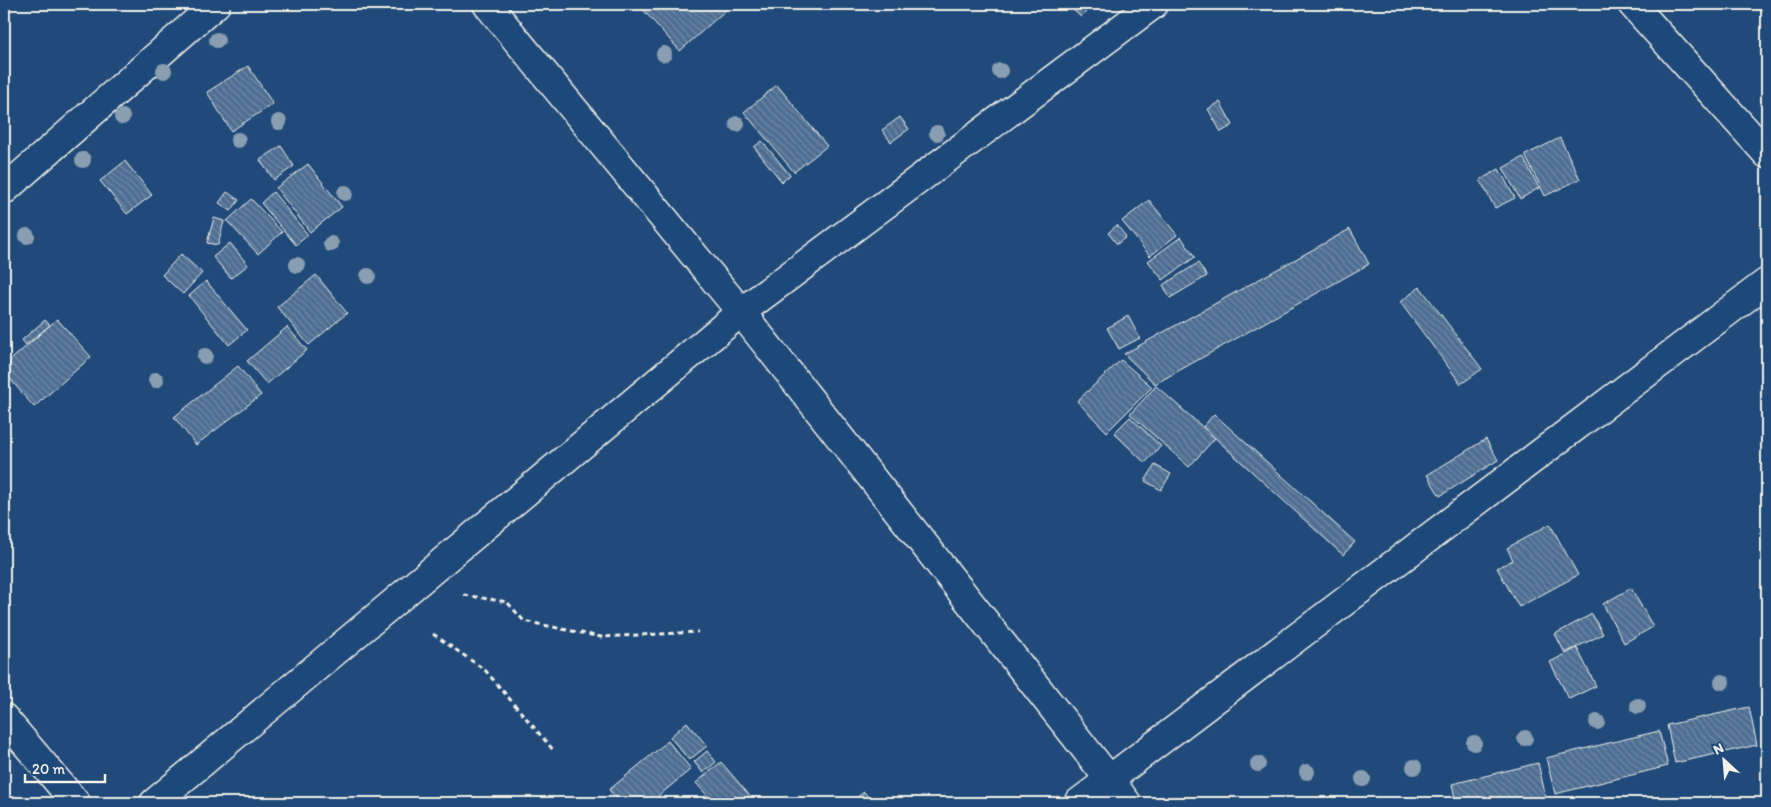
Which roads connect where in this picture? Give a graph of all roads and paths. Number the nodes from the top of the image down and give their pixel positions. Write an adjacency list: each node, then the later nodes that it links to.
1 (216, 4): 6 (street)
2 (487, 4): 8 (street)
3 (1154, 4): 8 (street)
4 (1632, 4): 5 (street)
5 (1767, 154)
6 (4, 190)
7 (1767, 282): 14 (street)
8 (741, 312): 14 (street); 16 (street)
9 (464, 595): 10 (path)
10 (698, 632)
11 (433, 634): 13 (path)
12 (4, 718): 15 (street)
13 (555, 752)
14 (1109, 779): 17 (street); 18 (street)
15 (76, 803)
16 (154, 803)
17 (1078, 803)
18 (1126, 803)

